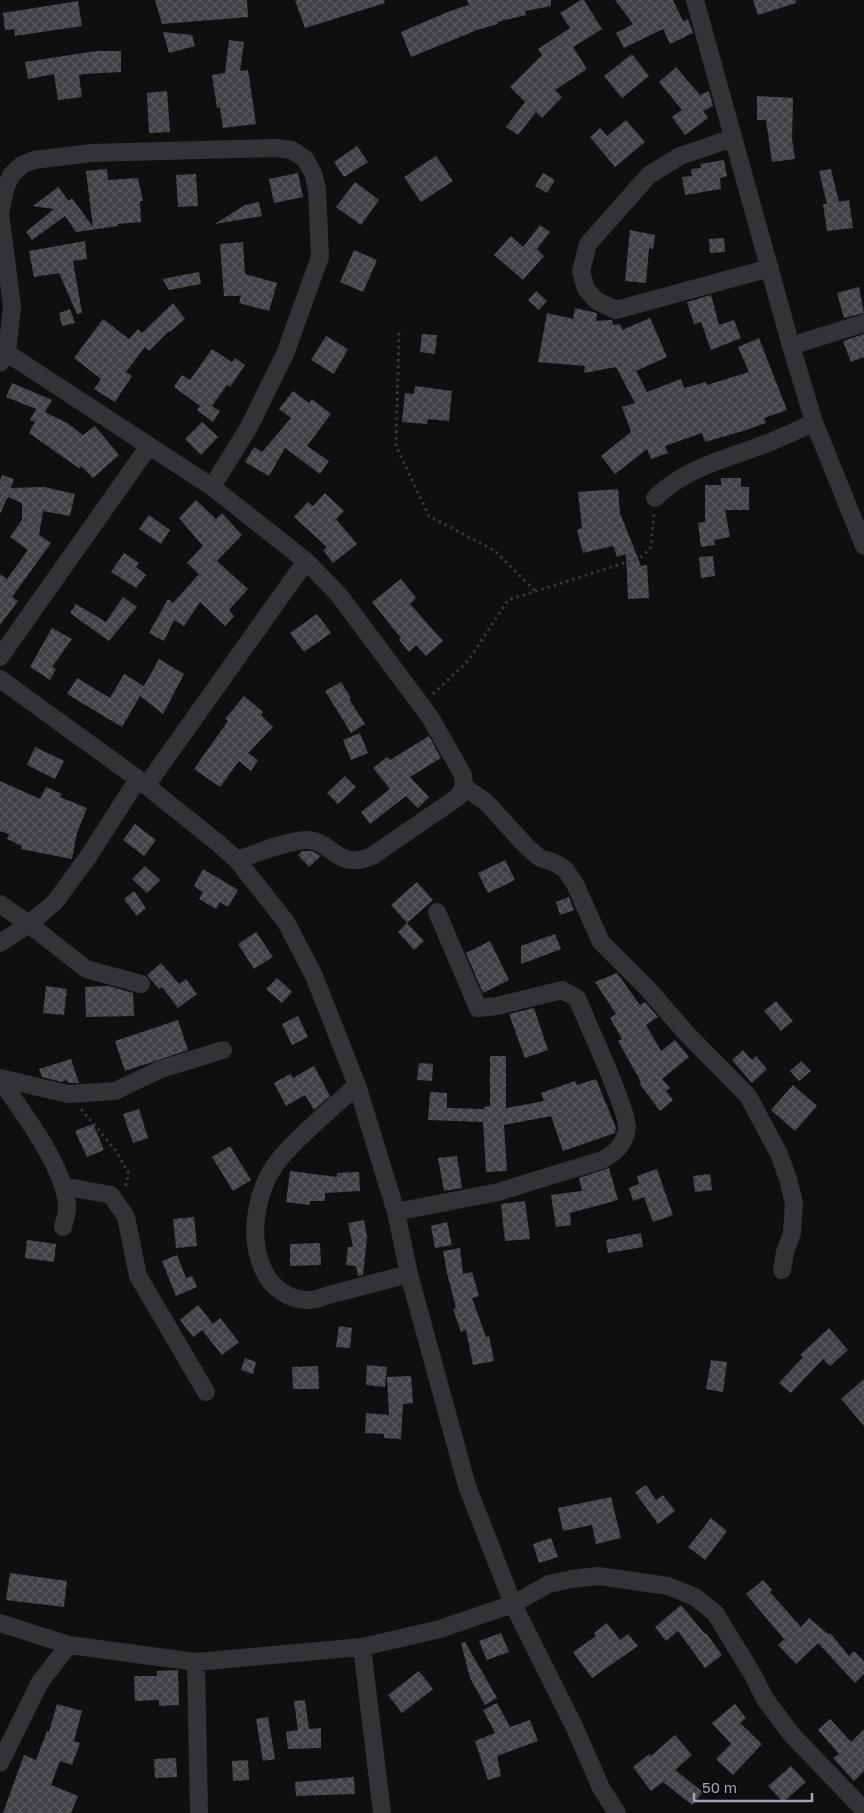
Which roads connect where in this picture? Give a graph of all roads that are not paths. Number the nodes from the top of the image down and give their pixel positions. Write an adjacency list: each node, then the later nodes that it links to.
1 (695, 0): 2 (street)
2 (733, 138): 3 (street); 3 (street)
3 (770, 268): 5 (street)
4 (864, 323): 5 (street)
5 (791, 346): 7 (street)
6 (4, 358): 8 (street); 9 (street)
7 (814, 422): 10 (street); 11 (street)
8 (149, 446): 9 (street); 14 (street)
9 (212, 487): 13 (street)
10 (655, 498)
11 (858, 512): 12 (street)
12 (864, 546)
13 (306, 562): 16 (street); 17 (street)
14 (0, 657)
15 (0, 680): 16 (street)
16 (142, 783): 18 (street); 21 (street)
17 (464, 787): 18 (street); 30 (street)
18 (237, 860): 26 (street)
19 (0, 904): 21 (street)
20 (437, 912): 28 (street)
21 (29, 924): 22 (street); 23 (street)
22 (0, 943)
23 (141, 984)
24 (222, 1050): 25 (street)
25 (0, 1079): 27 (street)
26 (357, 1085): 28 (street); 31 (street)
27 (63, 1186): 29 (street); 32 (street)
28 (396, 1212): 31 (street)
29 (63, 1227)
30 (782, 1270)
31 (409, 1274): 33 (street)
32 (206, 1392)
33 (513, 1604): 36 (street); 39 (street); 42 (street)
34 (0, 1622): 35 (street)
35 (69, 1645): 37 (street); 38 (street)
36 (362, 1647): 37 (street); 41 (street)
37 (196, 1662): 40 (street)
38 (0, 1763)
39 (864, 1810)
40 (199, 1813)
41 (382, 1813)
42 (618, 1813)

